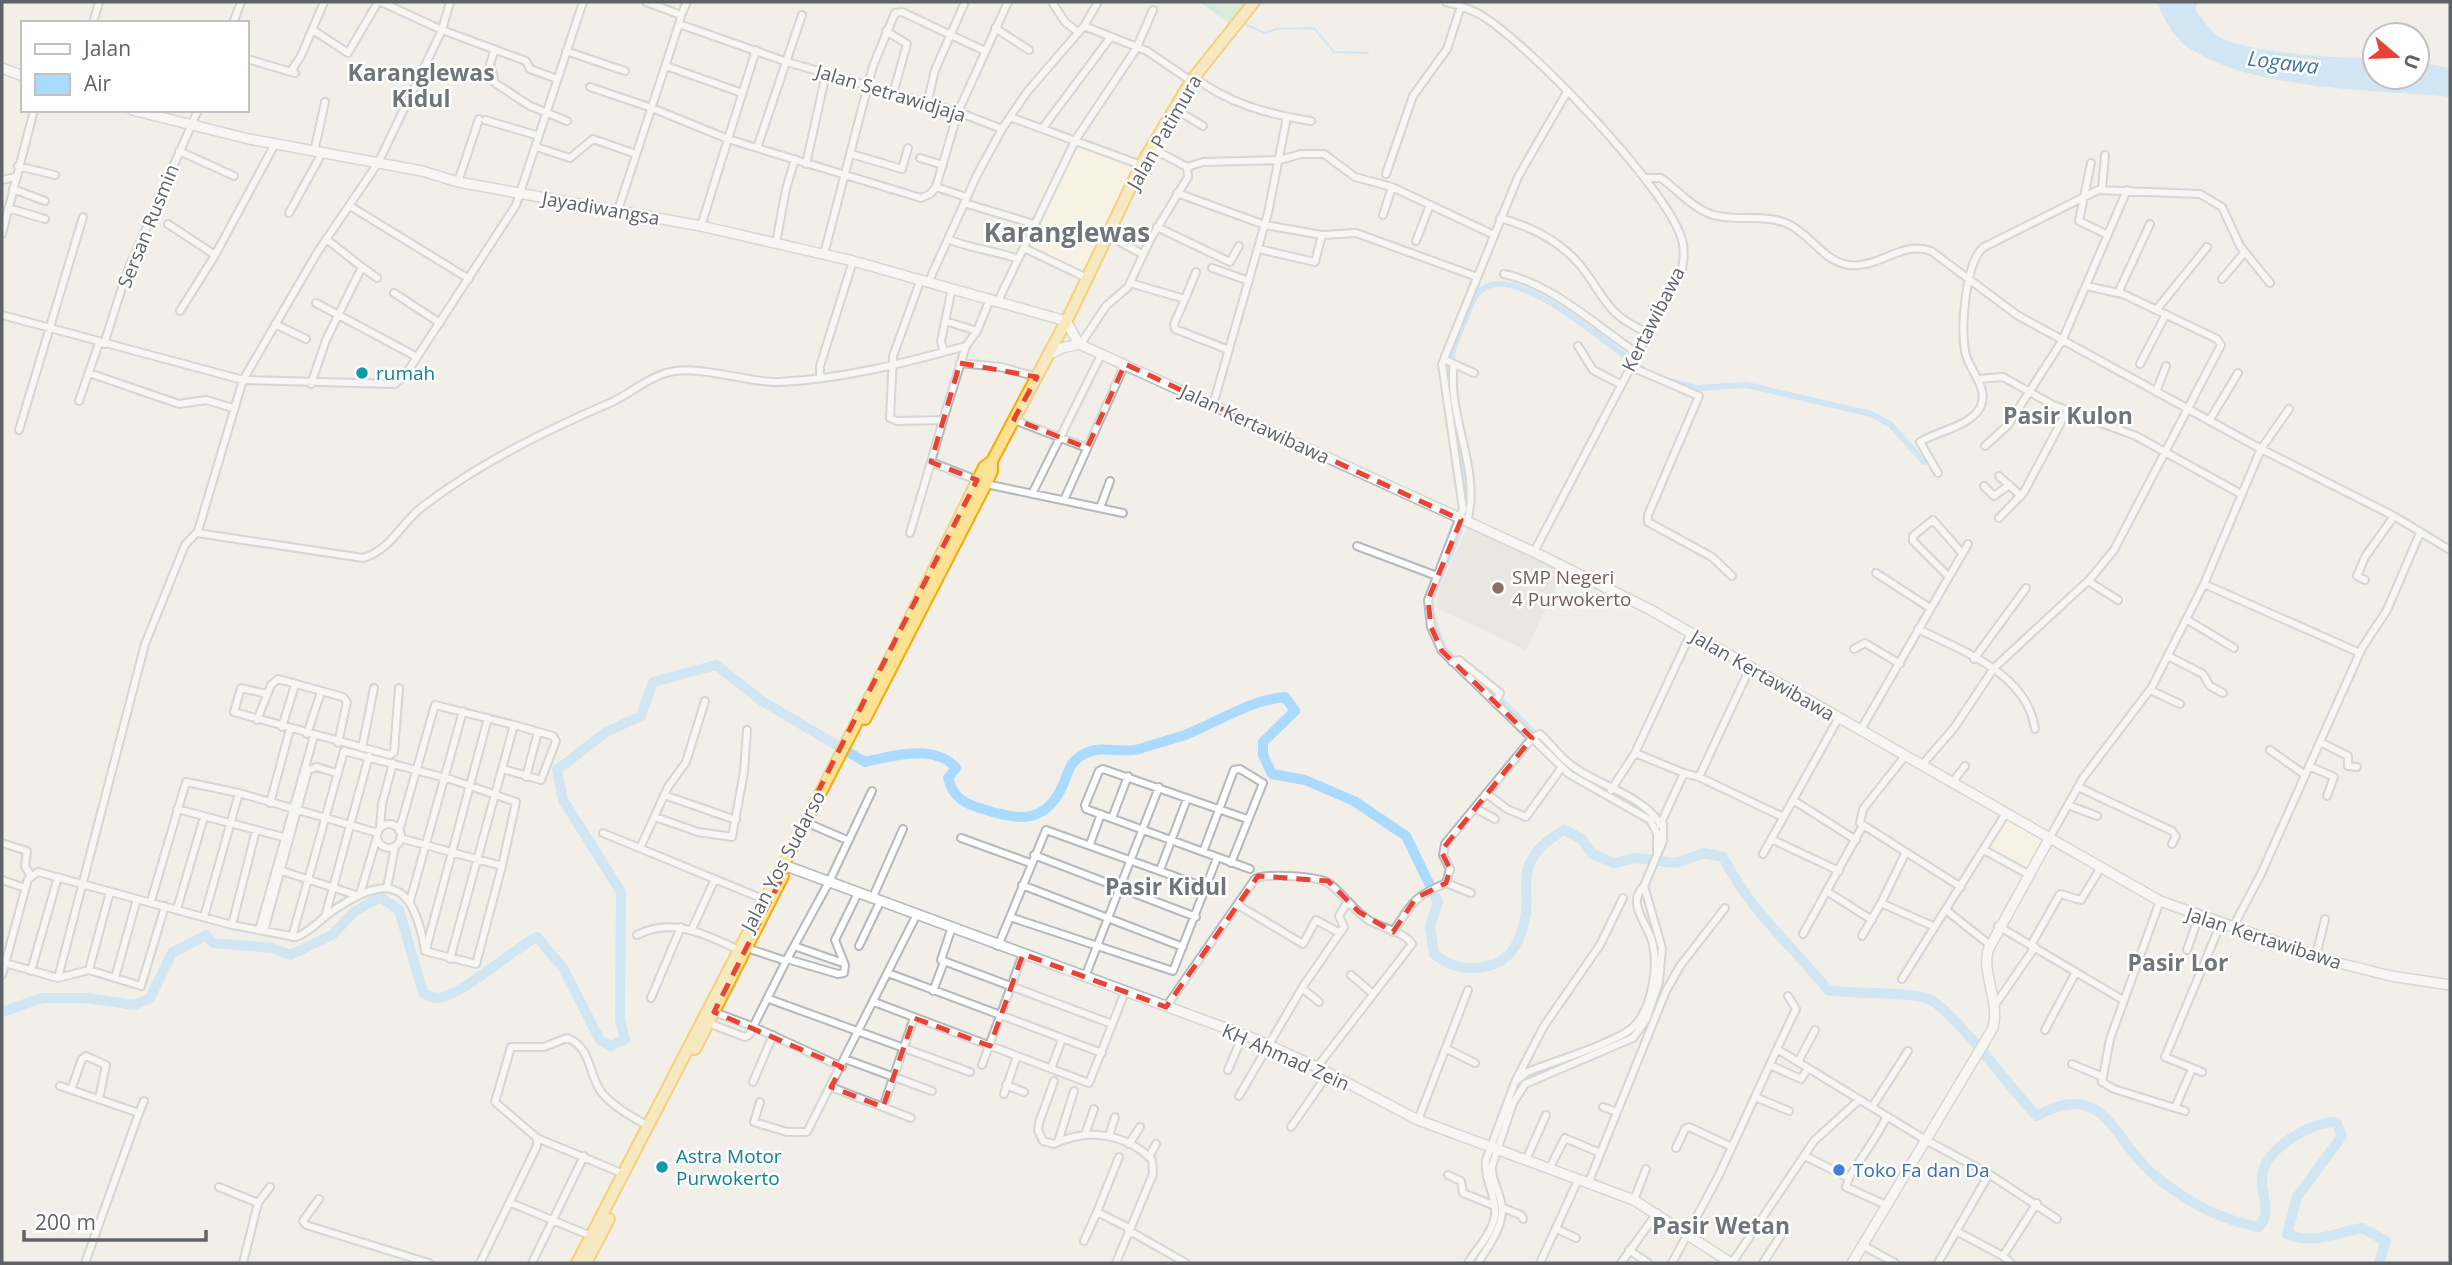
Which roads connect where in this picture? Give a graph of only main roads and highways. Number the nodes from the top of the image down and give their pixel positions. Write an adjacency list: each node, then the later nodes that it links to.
1 (1254, 2): 2 (highway, Jalan Patimura)
2 (1066, 321): 3 (highway, Jalan Yos Sudarso)
3 (830, 779): 4 (highway, Jalan Yos Sudarso); 4 (highway, Jalan Yos Sudarso)
4 (784, 865): 5 (highway, Jalan Yos Sudarso); 5 (highway, Jalan Yos Sudarso)
5 (742, 948): 6 (highway, Jalan Yos Sudarso); 7 (highway, Jalan Yos Sudarso)
6 (577, 1263)
7 (586, 1263)

